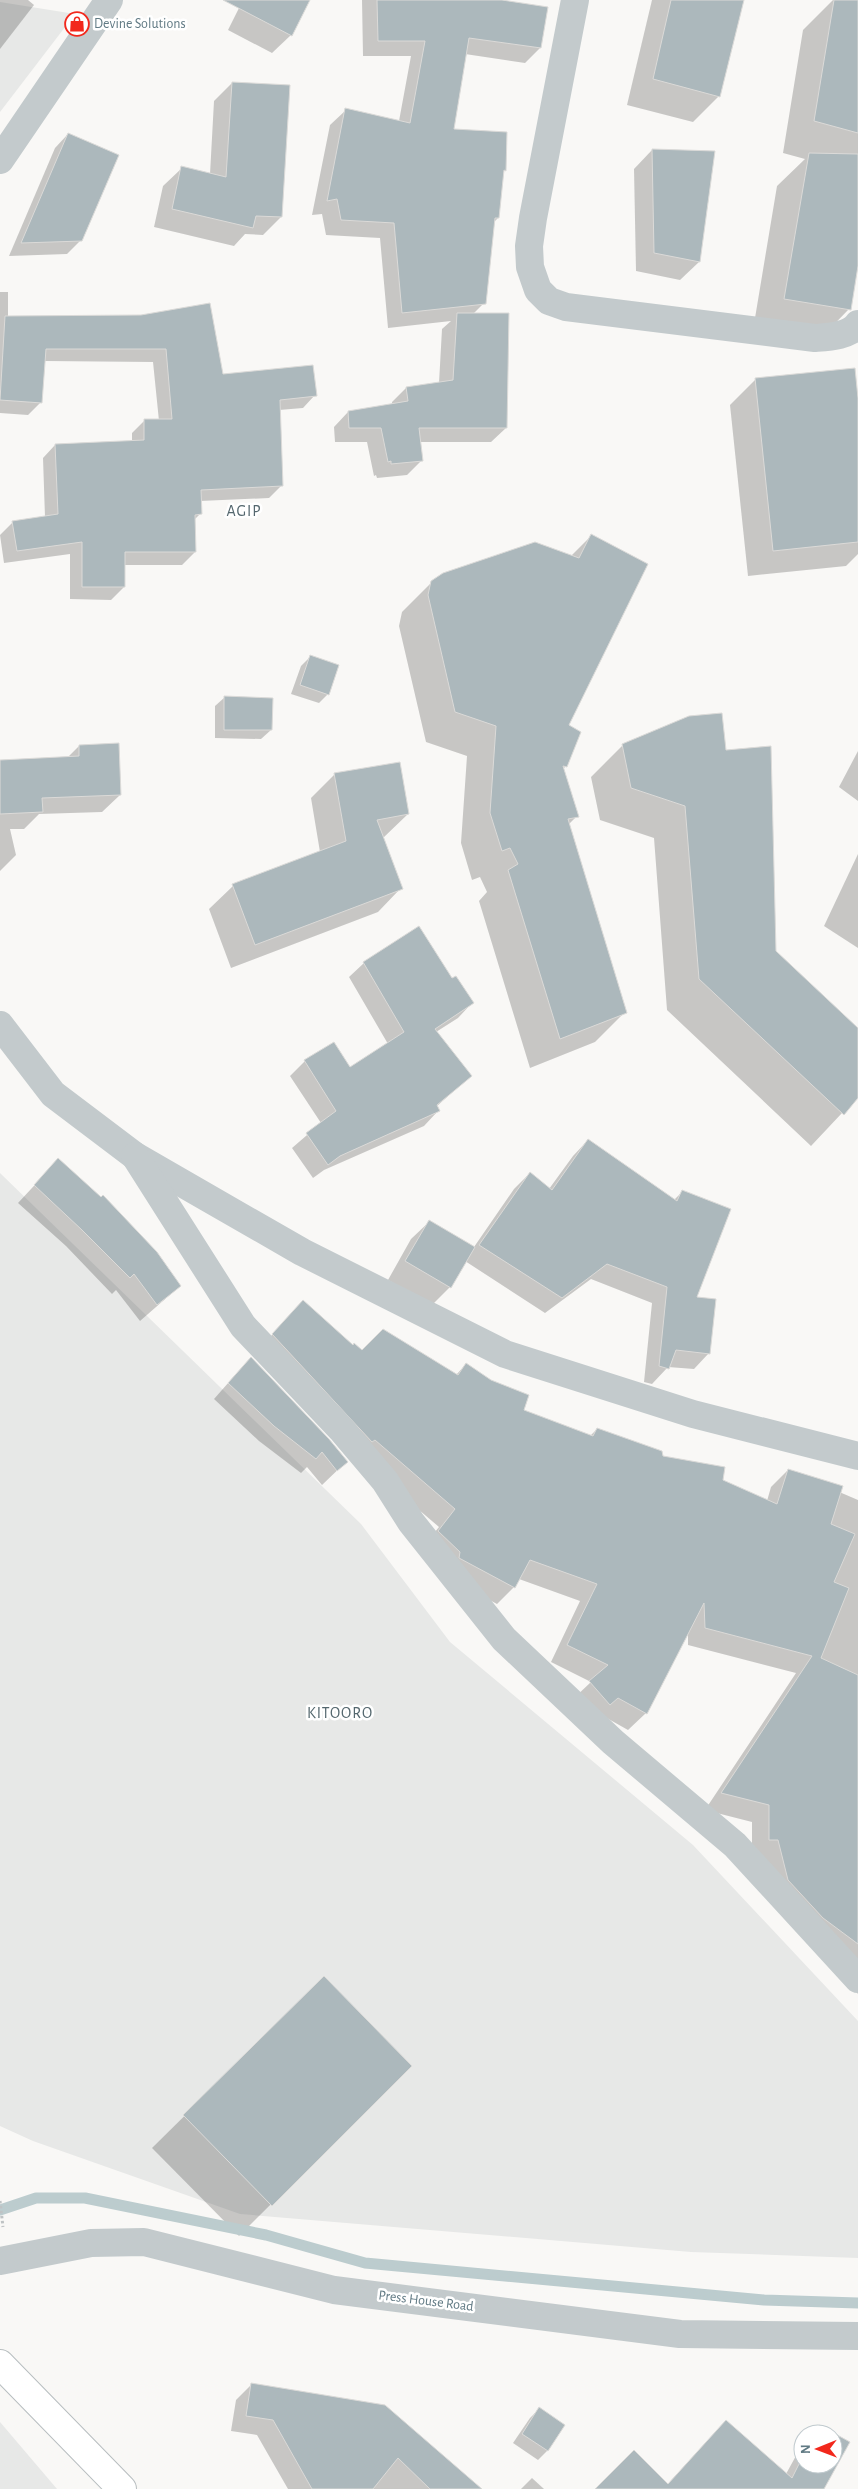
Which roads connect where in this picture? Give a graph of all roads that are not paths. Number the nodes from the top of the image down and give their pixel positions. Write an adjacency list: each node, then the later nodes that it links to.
1 (109, 0): 3 (street)
2 (575, 0): 4 (street)
3 (0, 160)
4 (858, 324)
5 (0, 1025): 6 (street)
6 (135, 1156): 7 (street); 8 (street)
7 (858, 1456)
8 (858, 1979)
9 (0, 2261): 10 (street, Press House Road)
10 (858, 2336)
11 (0, 2364): 12 (highway)
12 (122, 2489)

